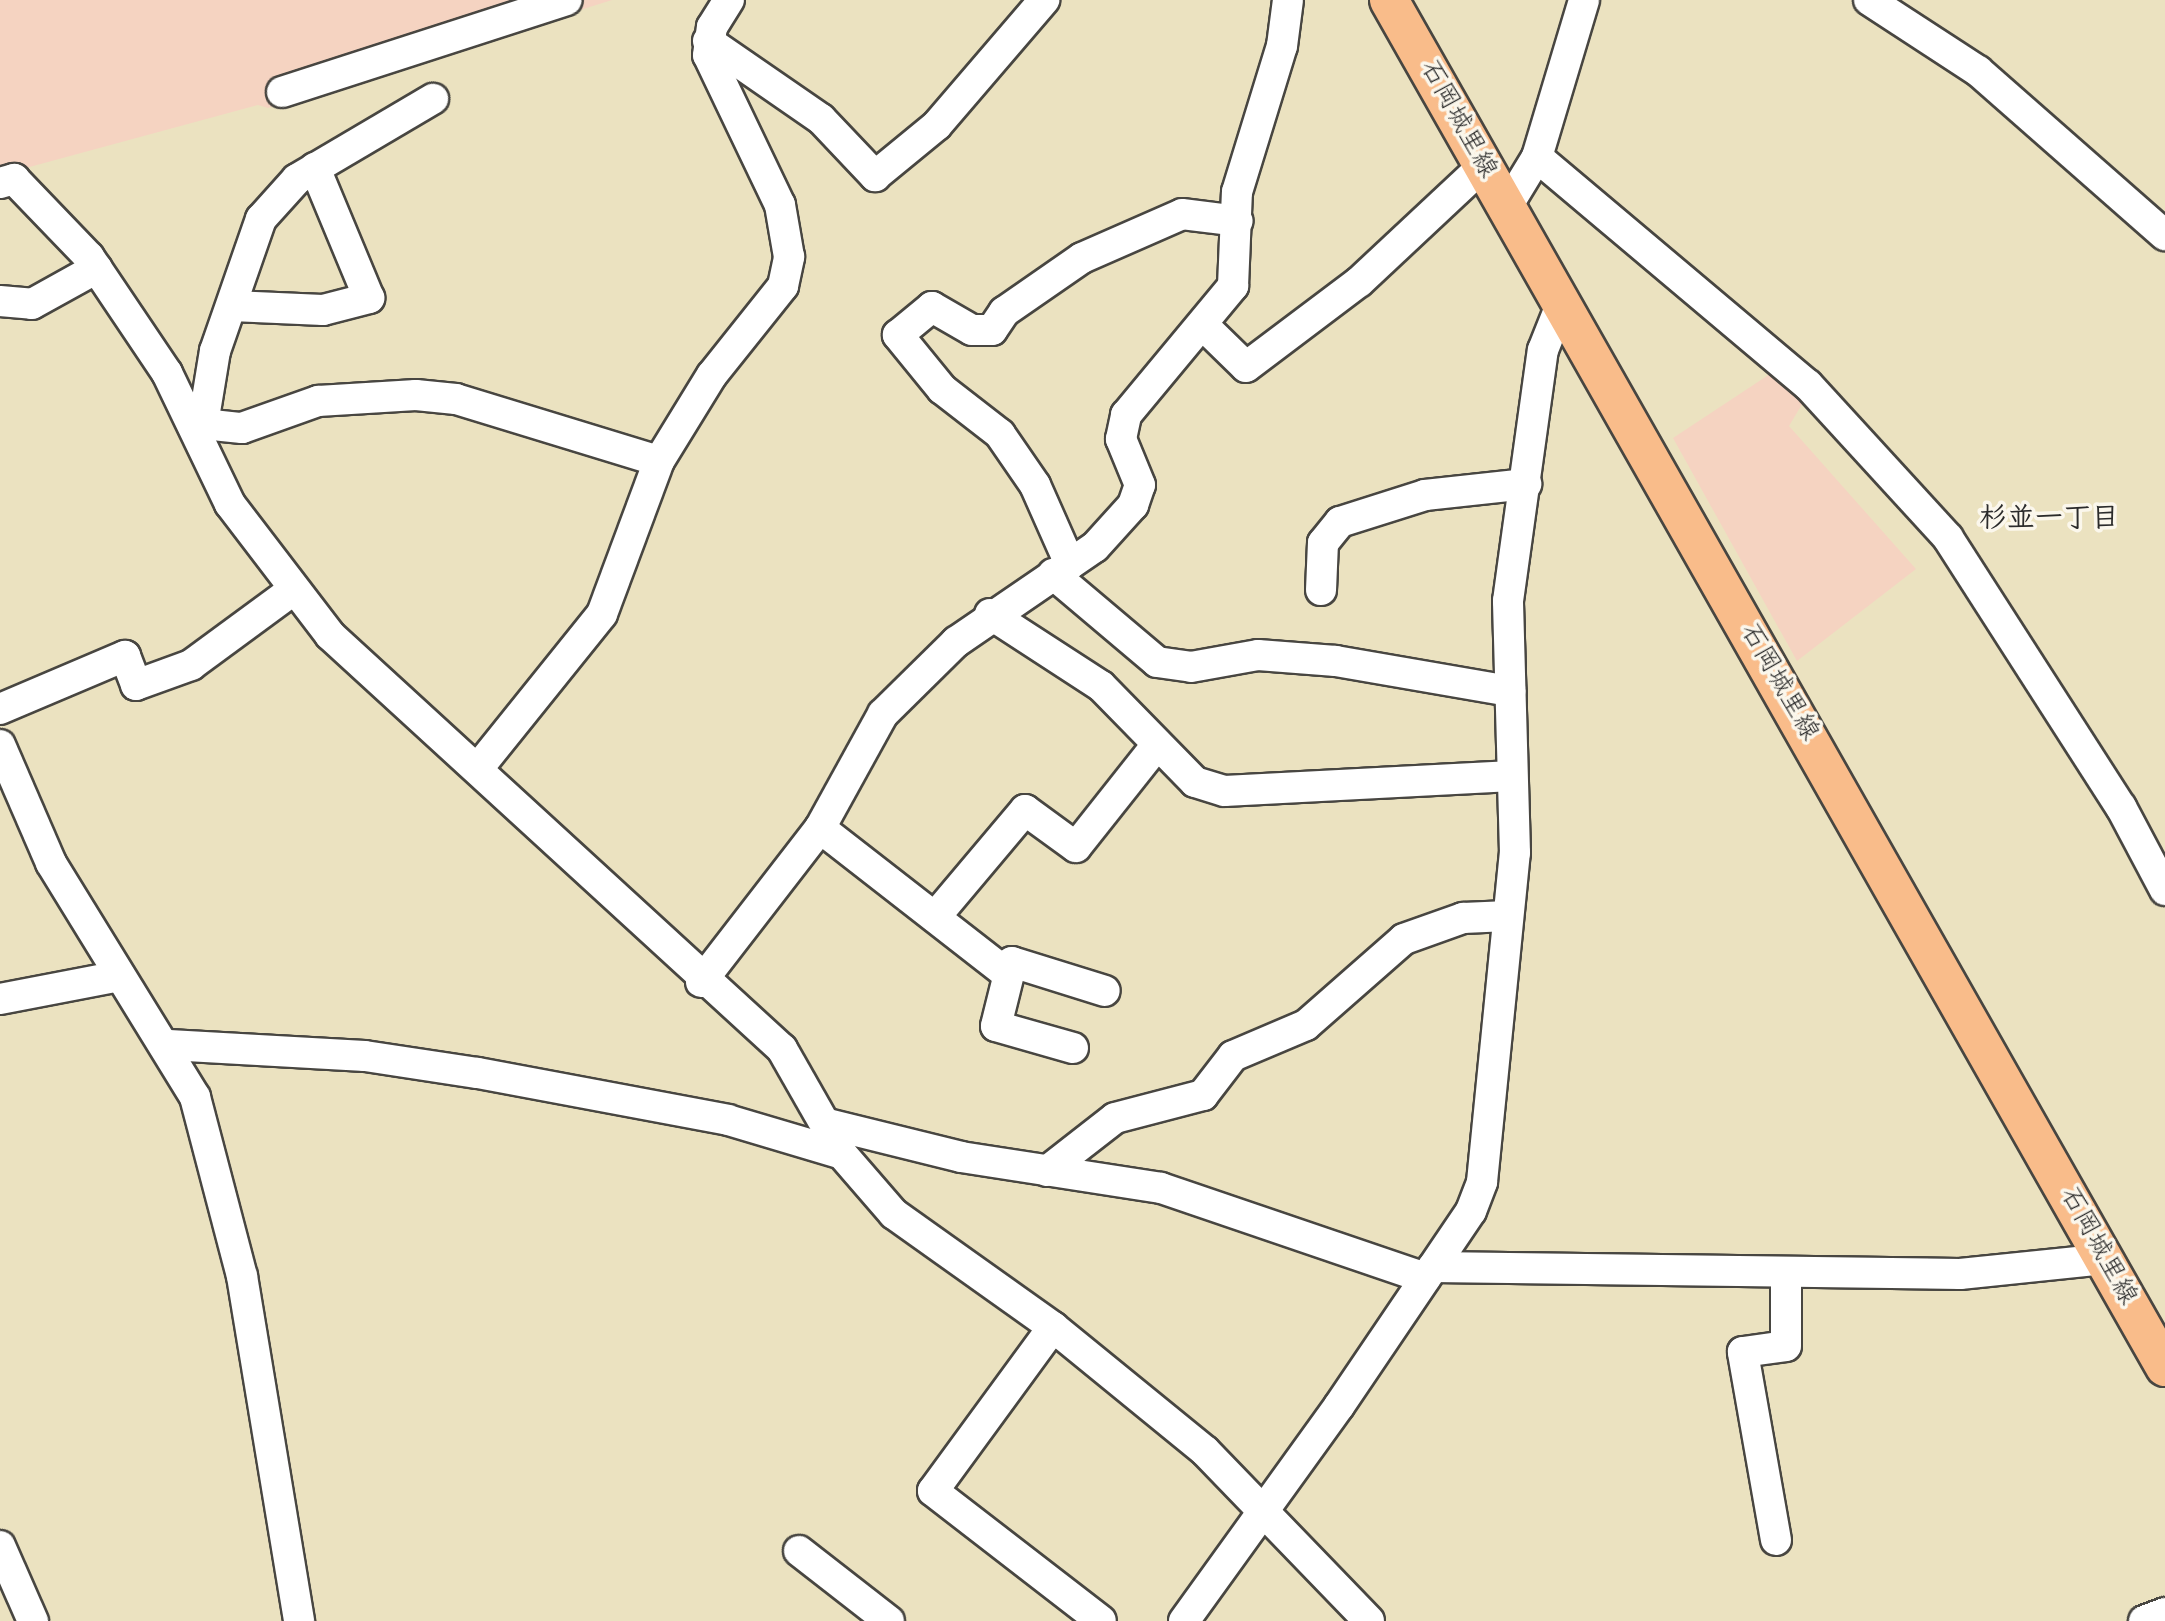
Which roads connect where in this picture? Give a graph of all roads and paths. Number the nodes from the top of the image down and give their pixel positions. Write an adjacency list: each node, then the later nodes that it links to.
1 (567, 0): 9 (street)
2 (729, 0): 8 (street)
3 (1044, 0): 8 (street)
4 (1288, 0): 16 (street)
5 (1389, 0): 12 (main road, 石岡城里線)
6 (1584, 0): 11 (street)
7 (1869, 0): 17 (street)
8 (708, 41): 24 (street)
9 (282, 92)
10 (433, 99): 13 (street)
11 (1537, 157): 15 (street); 37 (street)
12 (1483, 166): 15 (main road, 石岡城里線); 22 (street)
13 (315, 168): 21 (street); 21 (street)
14 (0, 183): 18 (street)
15 (1506, 208): 20 (main road, 石岡城里線)
16 (1238, 221): 22 (street); 26 (street)
17 (2165, 235)
18 (97, 268): 19 (street); 23 (street)
19 (0, 301)
20 (1561, 305): 25 (street); 50 (main road, 石岡城里線)
21 (232, 306): 23 (street)
22 (1205, 327): 26 (street)
23 (198, 426): 24 (street); 27 (street)
24 (659, 461): 34 (street)
25 (1526, 484): 28 (street); 30 (street)
26 (1061, 569): 29 (street); 30 (street)
27 (293, 590): 31 (street); 34 (street)
28 (1321, 590)
29 (990, 614): 33 (street); 36 (street)
30 (1510, 691): 35 (street)
31 (0, 709)
32 (0, 745): 41 (street)
33 (1156, 746): 35 (street); 39 (street)
34 (479, 767): 42 (street)
35 (1512, 776): 38 (street)
36 (820, 828): 39 (street); 42 (street)
37 (2165, 890)
38 (1508, 916): 49 (street); 51 (street)
39 (935, 917): 40 (street)
40 (1009, 975): 43 (street); 46 (street)
41 (120, 976): 44 (street); 45 (street)
42 (701, 982): 47 (street)
43 (1105, 991)
44 (0, 999)
45 (169, 1045): 48 (street); 61 (street)
46 (1073, 1048)
47 (828, 1124): 48 (street); 49 (street)
48 (842, 1154): 53 (street)
49 (1047, 1171): 51 (street)
50 (2104, 1259): 52 (street); 54 (main road, 石岡城里線)
51 (1429, 1272): 52 (street); 55 (street)
52 (1786, 1274): 56 (street)
53 (1053, 1327): 55 (street); 63 (street)
54 (2165, 1367)
55 (1265, 1507): 64 (street); 65 (street)
56 (1776, 1540)
57 (0, 1546): 60 (street)
58 (799, 1551): 62 (street)
59 (2165, 1613): 66 (street)
60 (33, 1621)
61 (299, 1621)
62 (889, 1621)
63 (1101, 1621)
64 (1184, 1621)
65 (1369, 1621)
66 (2144, 1621)

